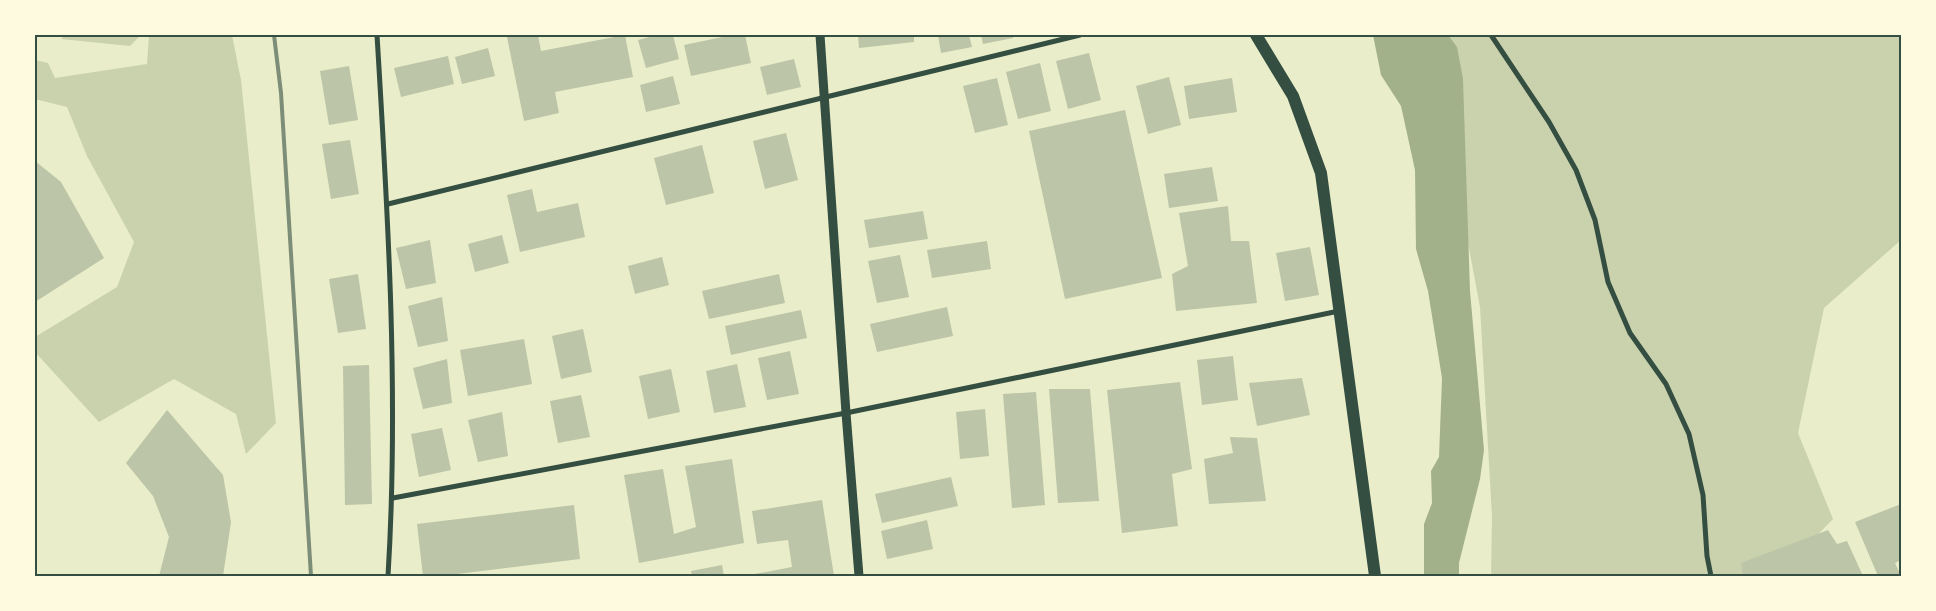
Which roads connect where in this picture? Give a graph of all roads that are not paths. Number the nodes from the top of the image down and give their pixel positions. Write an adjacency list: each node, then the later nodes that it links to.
1 (377, 35): 7 (street)
2 (820, 35): 6 (street)
3 (1080, 35): 6 (street)
4 (1256, 35): 8 (main road)
5 (1491, 35): 14 (street)
6 (825, 99): 7 (street); 9 (street)
7 (388, 204): 10 (street)
8 (1341, 310): 9 (street); 13 (main road)
9 (846, 413): 10 (street); 12 (street)
10 (393, 498): 11 (street)
11 (388, 576)
12 (860, 576)
13 (1375, 576)
14 (1711, 576)

